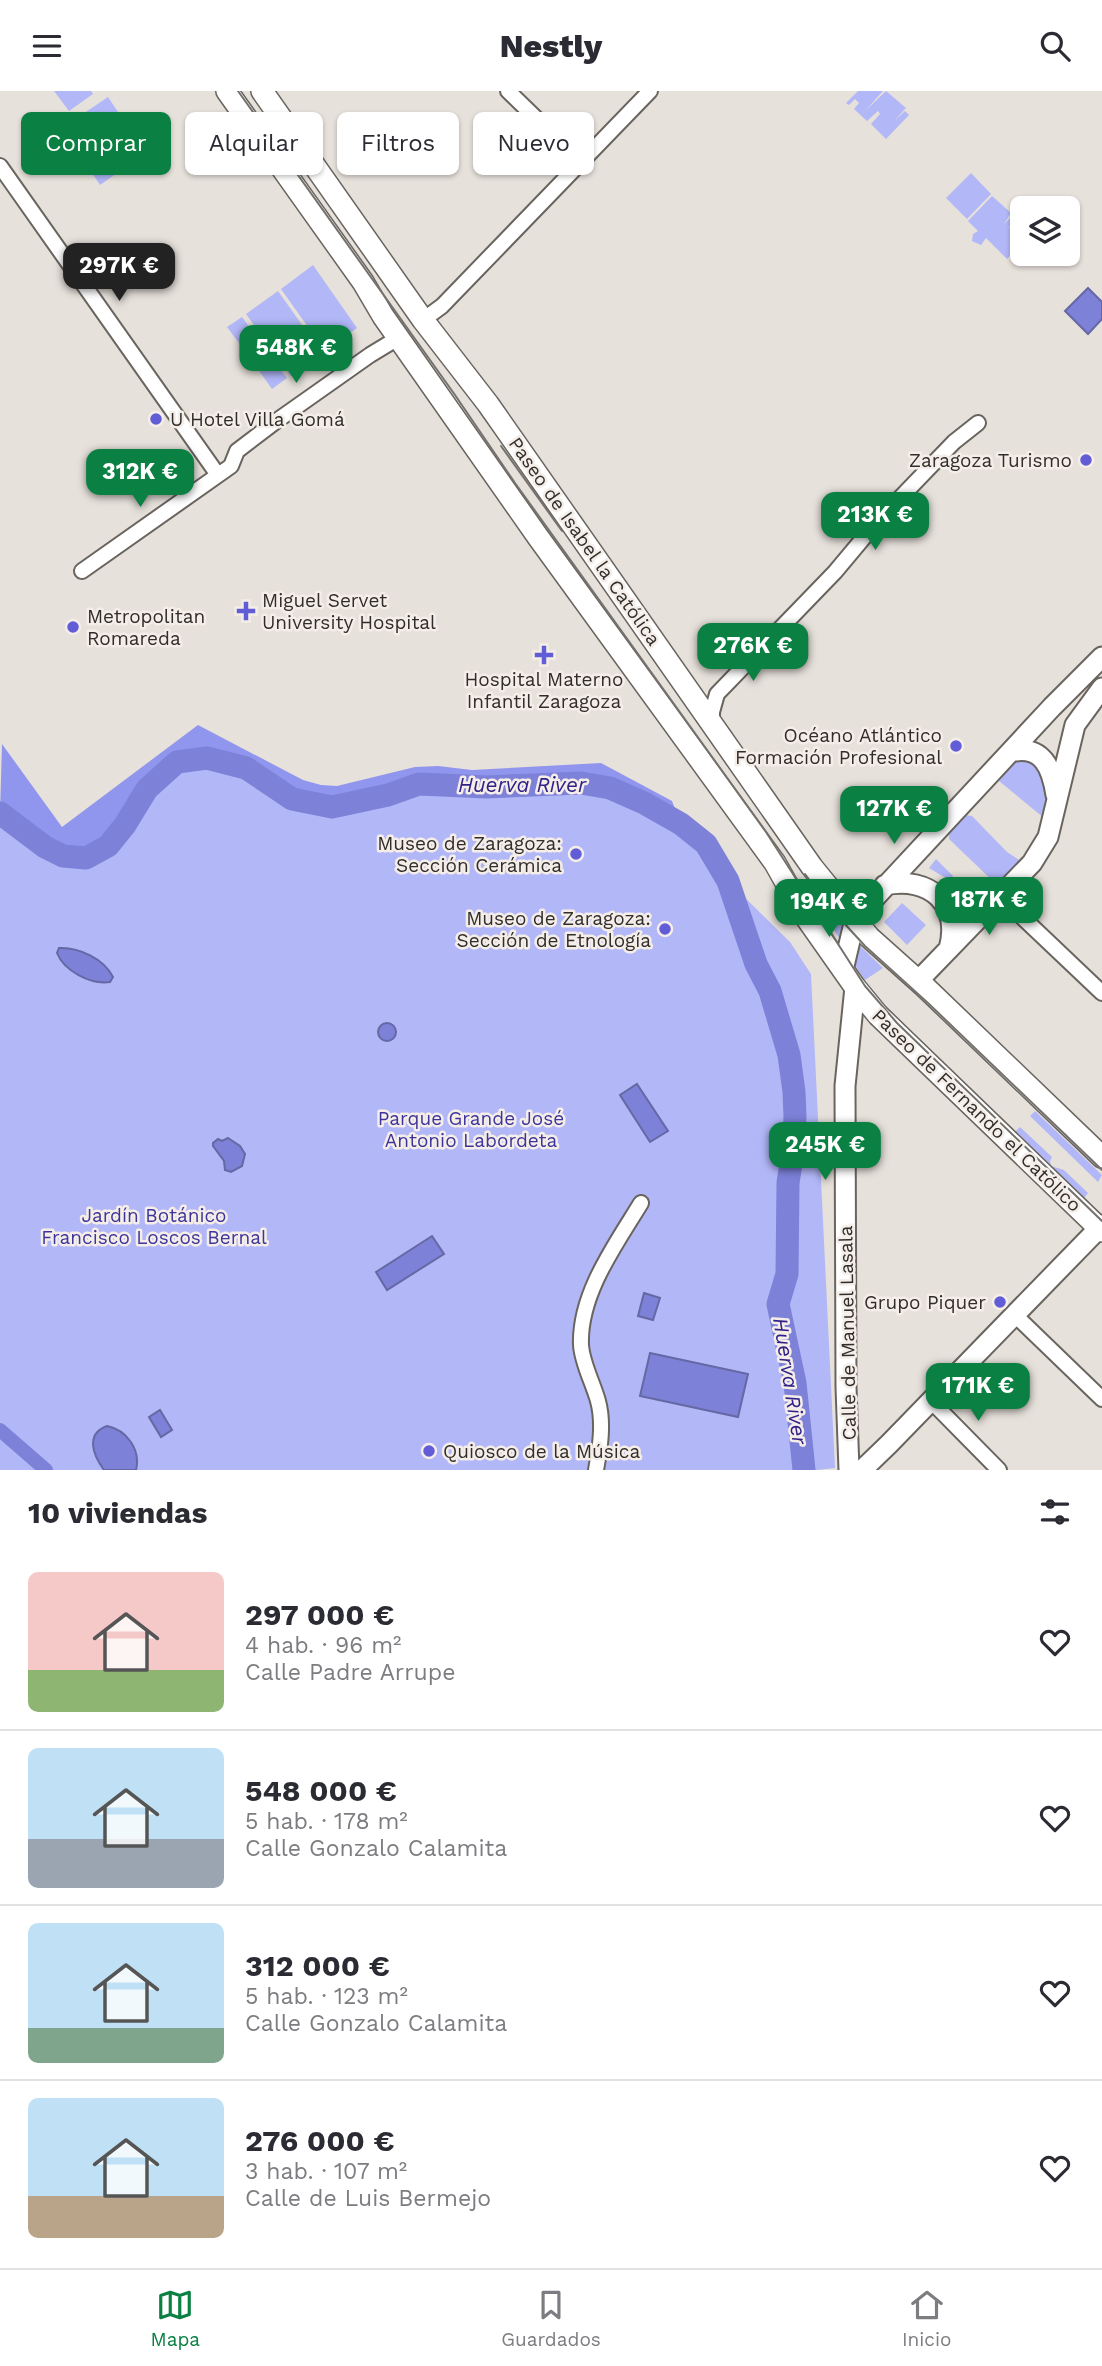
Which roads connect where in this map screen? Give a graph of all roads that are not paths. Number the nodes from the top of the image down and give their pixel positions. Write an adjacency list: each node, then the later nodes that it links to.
1 (227, 91): 10 (main road, Paseo de Isabel la Católica)
2 (262, 91): 9 (main road, Paseo de Isabel la Católica)
3 (508, 91): 5 (street)
4 (650, 91): 6 (street)
5 (529, 112)
6 (594, 148)
7 (0, 166): 12 (street)
8 (568, 175): 9 (street)
9 (424, 320): 10 (main road); 16 (main road, Paseo de Isabel la Católica)
10 (398, 338): 12 (street); 27 (main road, Paseo de Isabel la Católica)
11 (978, 423): 18 (street)
12 (218, 475): 13 (street)
13 (82, 571)
14 (1102, 657): 21 (main road)
15 (1102, 666): 19 (main road)
16 (688, 688): 18 (street); 20 (main road, Paseo de Isabel la Católica)
17 (1102, 688): 19 (main road)
18 (717, 694): 20 (street)
19 (1075, 725): 22 (main road)
20 (713, 727): 25 (main road, Paseo de Isabel la Católica)
21 (1011, 751): 22 (main road); 23 (main road)
22 (1059, 797): 24 (main road)
23 (885, 885): 25 (main road); 26 (main road)
24 (1000, 896): 26 (main road); 29 (street)
25 (855, 919): 27 (main road, Calle de Manuel Lasala); 28 (main road, Paseo de Isabel la Católica)
26 (949, 949): 28 (main road)
27 (849, 979): 32 (main road, Paseo de Fernando el Católico); 38 (main road, Calle de Manuel Lasala)
28 (918, 981): 30 (main road)
29 (1102, 993)
30 (1102, 1157)
31 (641, 1203): 37 (street)
32 (1101, 1228): 33 (main road)
33 (1015, 1315): 34 (street); 35 (main road)
34 (1102, 1399)
35 (931, 1401): 36 (main road); 39 (street)
36 (870, 1467)
37 (596, 1470)
38 (849, 1470)
39 (999, 1470)

